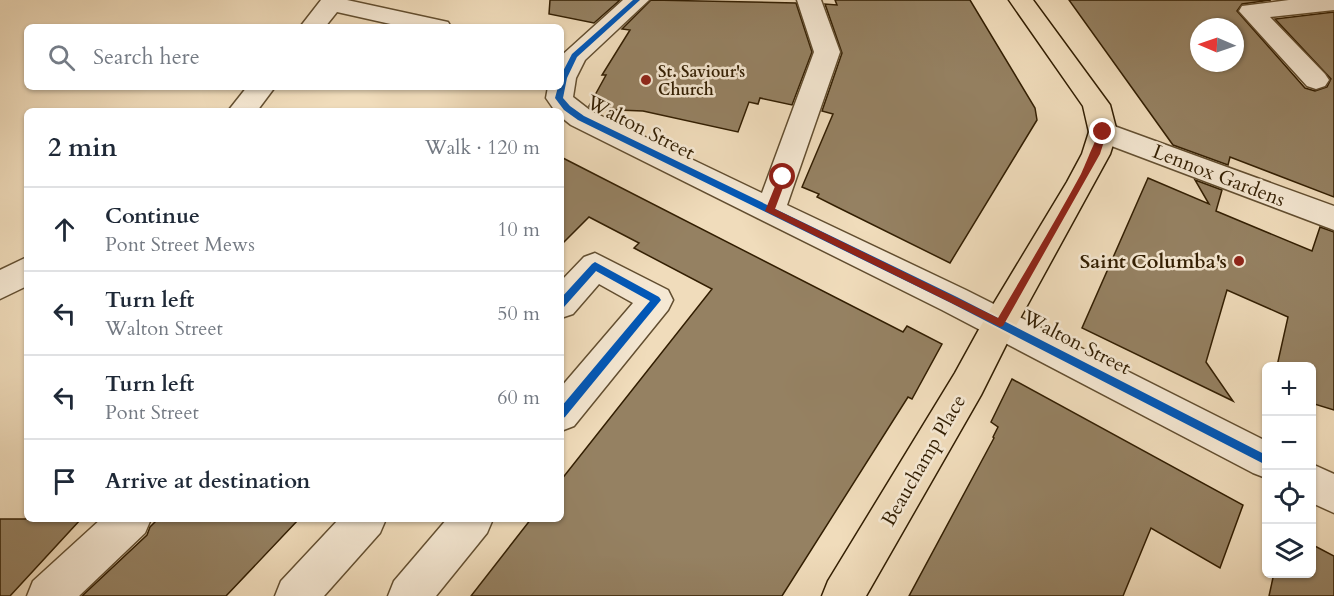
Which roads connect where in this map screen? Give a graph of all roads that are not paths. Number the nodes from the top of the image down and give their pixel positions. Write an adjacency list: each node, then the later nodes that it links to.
1 (637, 0): 8 (street)
2 (808, 0): 15 (street)
3 (1021, 0): 14 (main road)
4 (332, 1): 6 (street); 7 (street)
5 (1317, 3): 10 (street)
6 (314, 24)
7 (427, 24)
8 (568, 55): 9 (street, Walton Street)
9 (564, 73)
10 (1316, 80)
11 (260, 90): 13 (street)
12 (561, 90): 15 (street, Walton Street)
13 (244, 108)
14 (1103, 132): 16 (street, Lennox Gardens); 20 (main road, Beauchamp Place)
15 (770, 211): 20 (street, Walton Street)
16 (1334, 218)
17 (24, 272): 18 (street)
18 (0, 286)
19 (564, 301): 21 (street)
20 (1000, 323): 22 (street, Walton Street); 31 (main road, Beauchamp Place)
21 (564, 410)
22 (1262, 458)
23 (1316, 485): 24 (street)
24 (1334, 494)
25 (128, 522): 28 (street)
26 (363, 522): 29 (street)
27 (471, 522): 30 (street)
28 (48, 596)
29 (296, 596)
30 (409, 596)
31 (843, 596)

